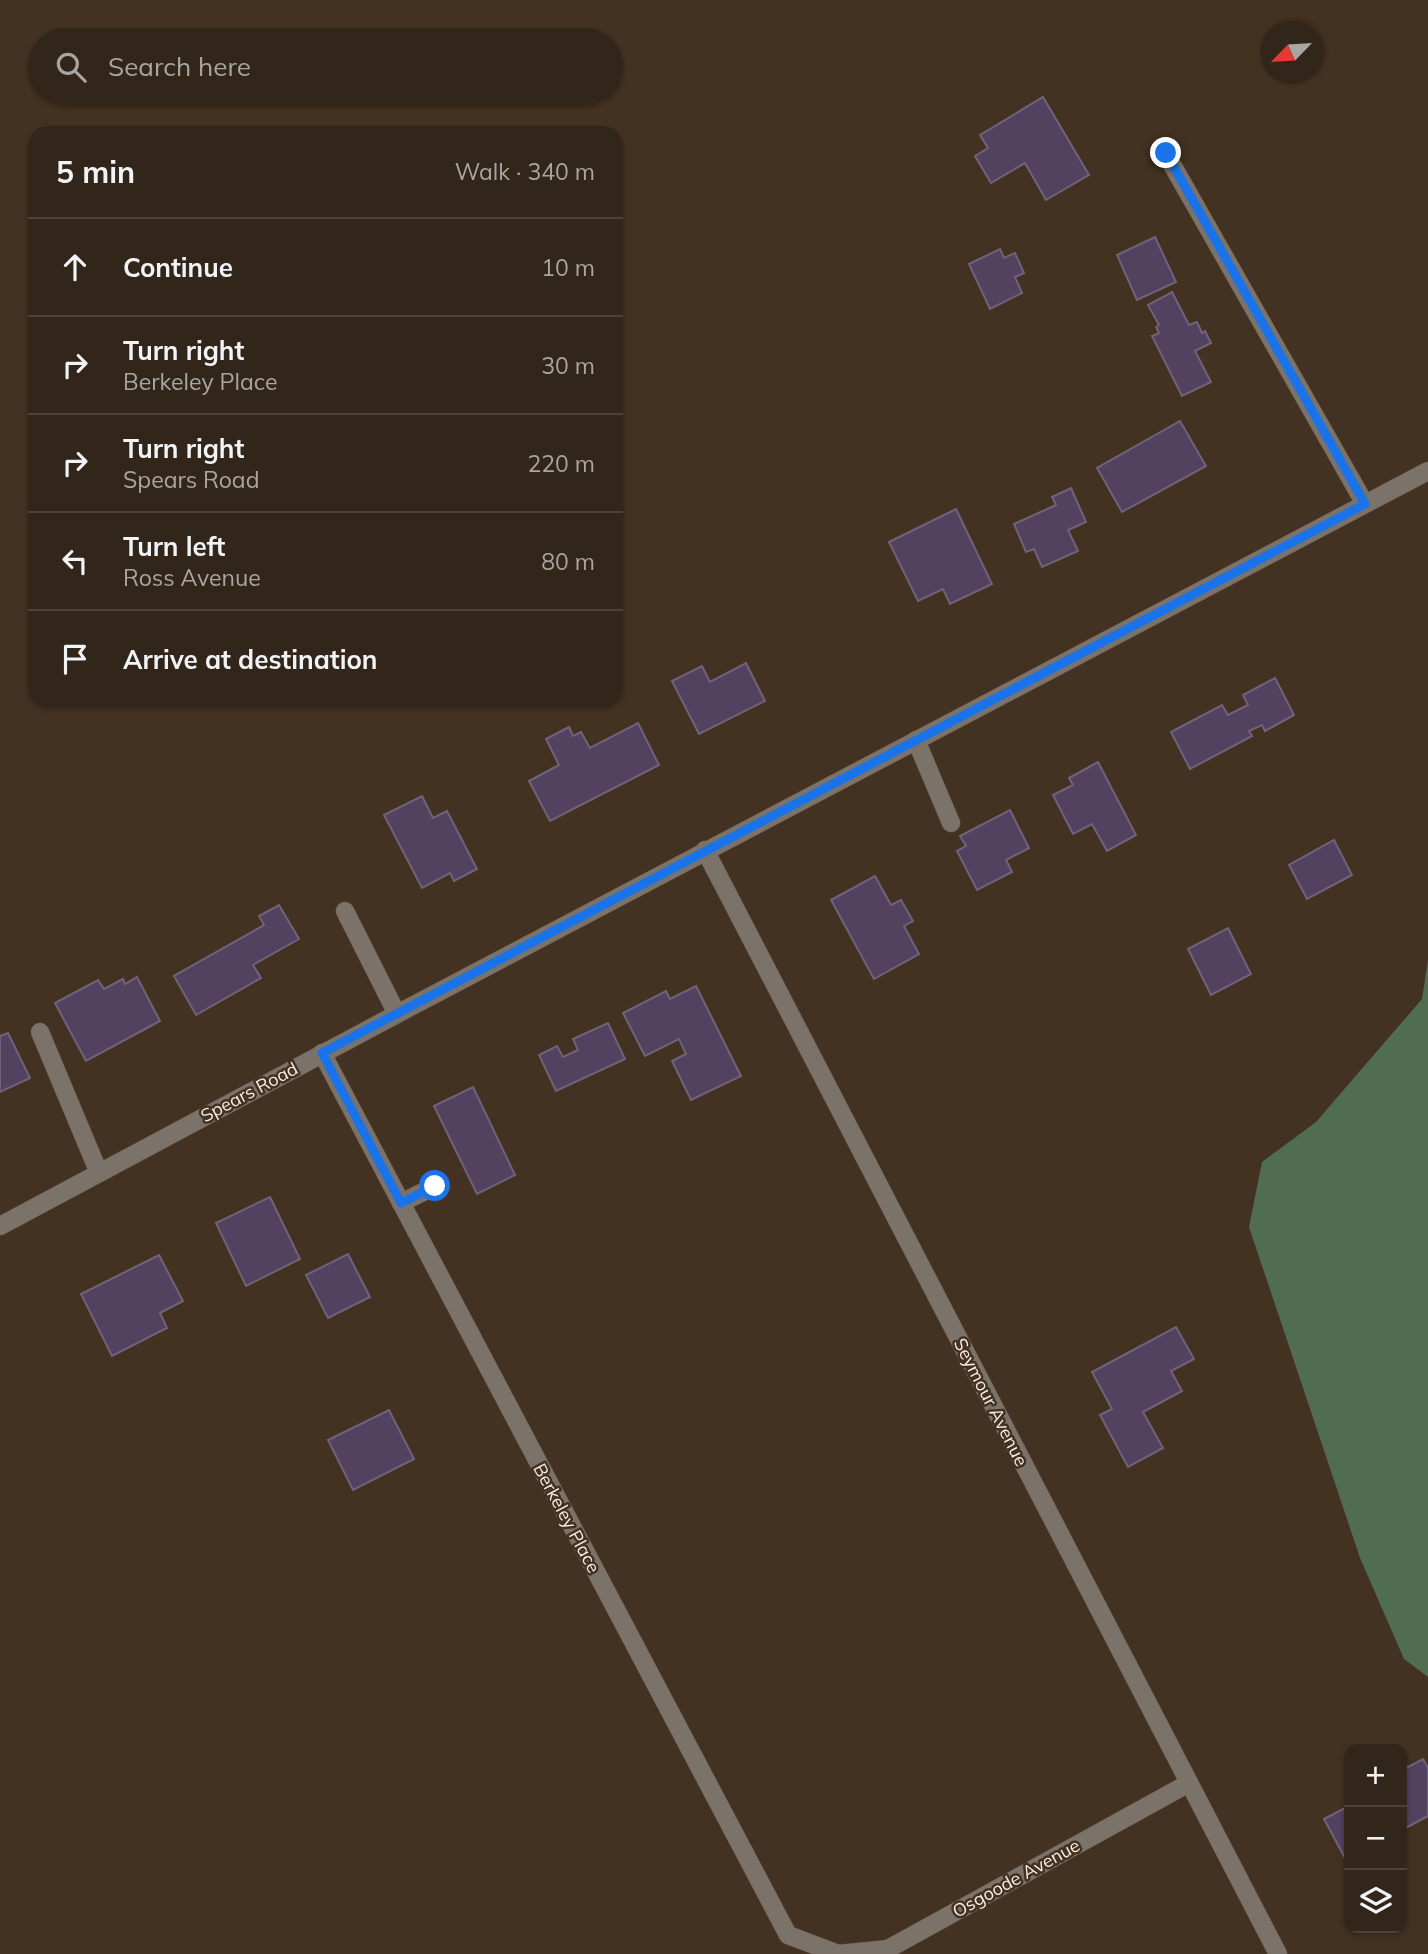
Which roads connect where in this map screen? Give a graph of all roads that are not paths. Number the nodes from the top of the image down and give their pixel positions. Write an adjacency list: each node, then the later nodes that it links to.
1 (1166, 153): 3 (street)
2 (1428, 471): 3 (street, Spears Road)
3 (1365, 504): 4 (street, Spears Road)
4 (916, 740): 5 (street); 6 (street, Spears Road)
5 (951, 823)
6 (705, 850): 8 (street, Spears Road); 15 (street, Seymour Avenue)
7 (345, 911): 8 (street)
8 (397, 1014): 10 (street, Spears Road)
9 (40, 1032): 11 (street)
10 (322, 1053): 11 (street, Spears Road); 13 (street, Berkeley Place)
11 (99, 1173): 14 (street, Spears Road)
12 (435, 1186): 13 (street)
13 (401, 1203): 16 (street, Berkeley Place)
14 (0, 1226)
15 (1189, 1783): 16 (street, Osgoode Avenue); 17 (street, Seymour Avenue)
16 (838, 1954)
17 (1278, 1954)

